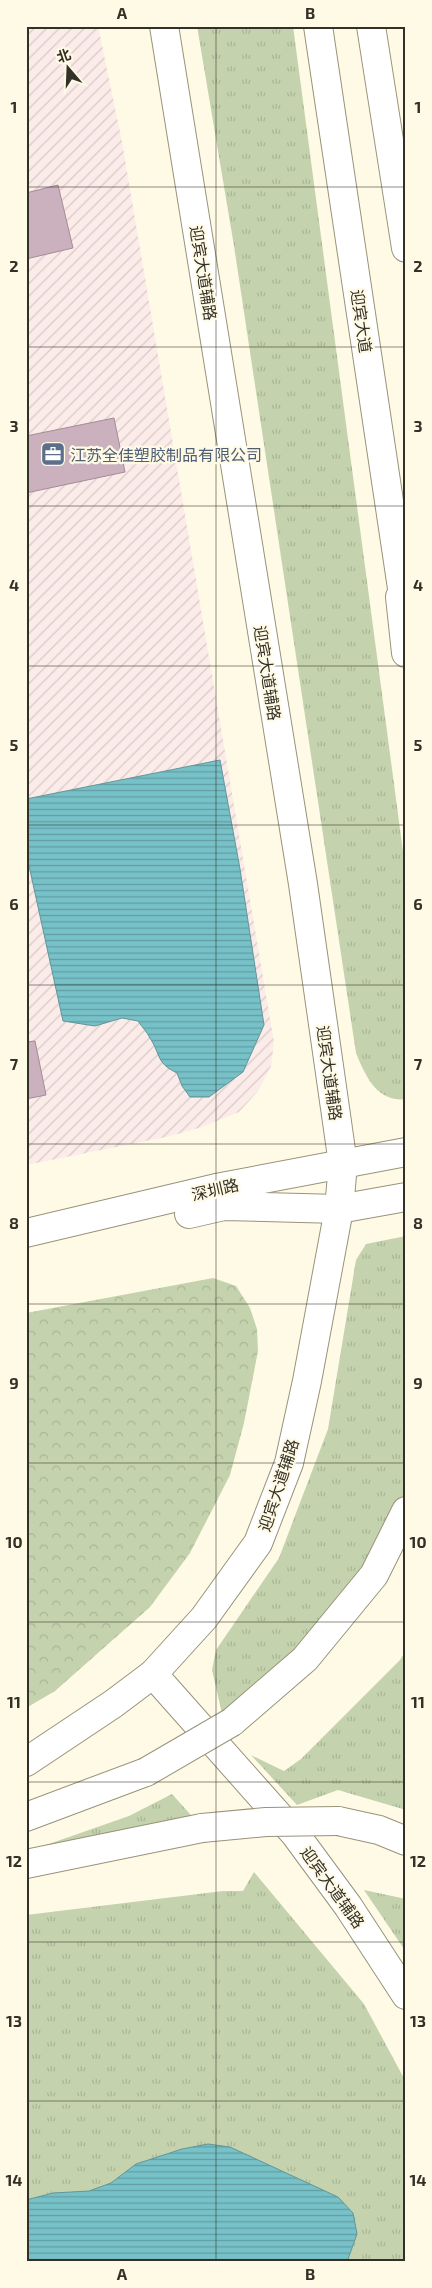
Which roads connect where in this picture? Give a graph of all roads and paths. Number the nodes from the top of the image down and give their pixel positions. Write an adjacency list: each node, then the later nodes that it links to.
1 (164, 26): 11 (main road, 迎宾大道辅路)
2 (306, 26): 5 (main road)
3 (318, 26): 5 (main road, 迎宾大道)
4 (373, 26): 6 (main road)
5 (336, 136): 7 (main road, 迎宾大道)
6 (406, 248)
7 (398, 573): 8 (main road, 迎宾大道); 9 (main road)
8 (406, 615)
9 (406, 653)
10 (406, 1152): 11 (main road, 深圳路)
11 (343, 1164): 13 (main road, 迎宾大道辅路); 14 (main road, 深圳路)
12 (406, 1197): 13 (main road, 深圳路)
13 (338, 1209): 15 (main road, 深圳路); 17 (main road, 迎宾大道辅路)
14 (26, 1233)
15 (26, 1251)
16 (406, 1511): 19 (main road, bridge)
17 (153, 1674): 18 (main road); 22 (main road, 迎宾大道辅路)
18 (26, 1762)
19 (26, 1817)
20 (406, 1841): 21 (main road, bridge)
21 (26, 1864)
22 (406, 1995)

